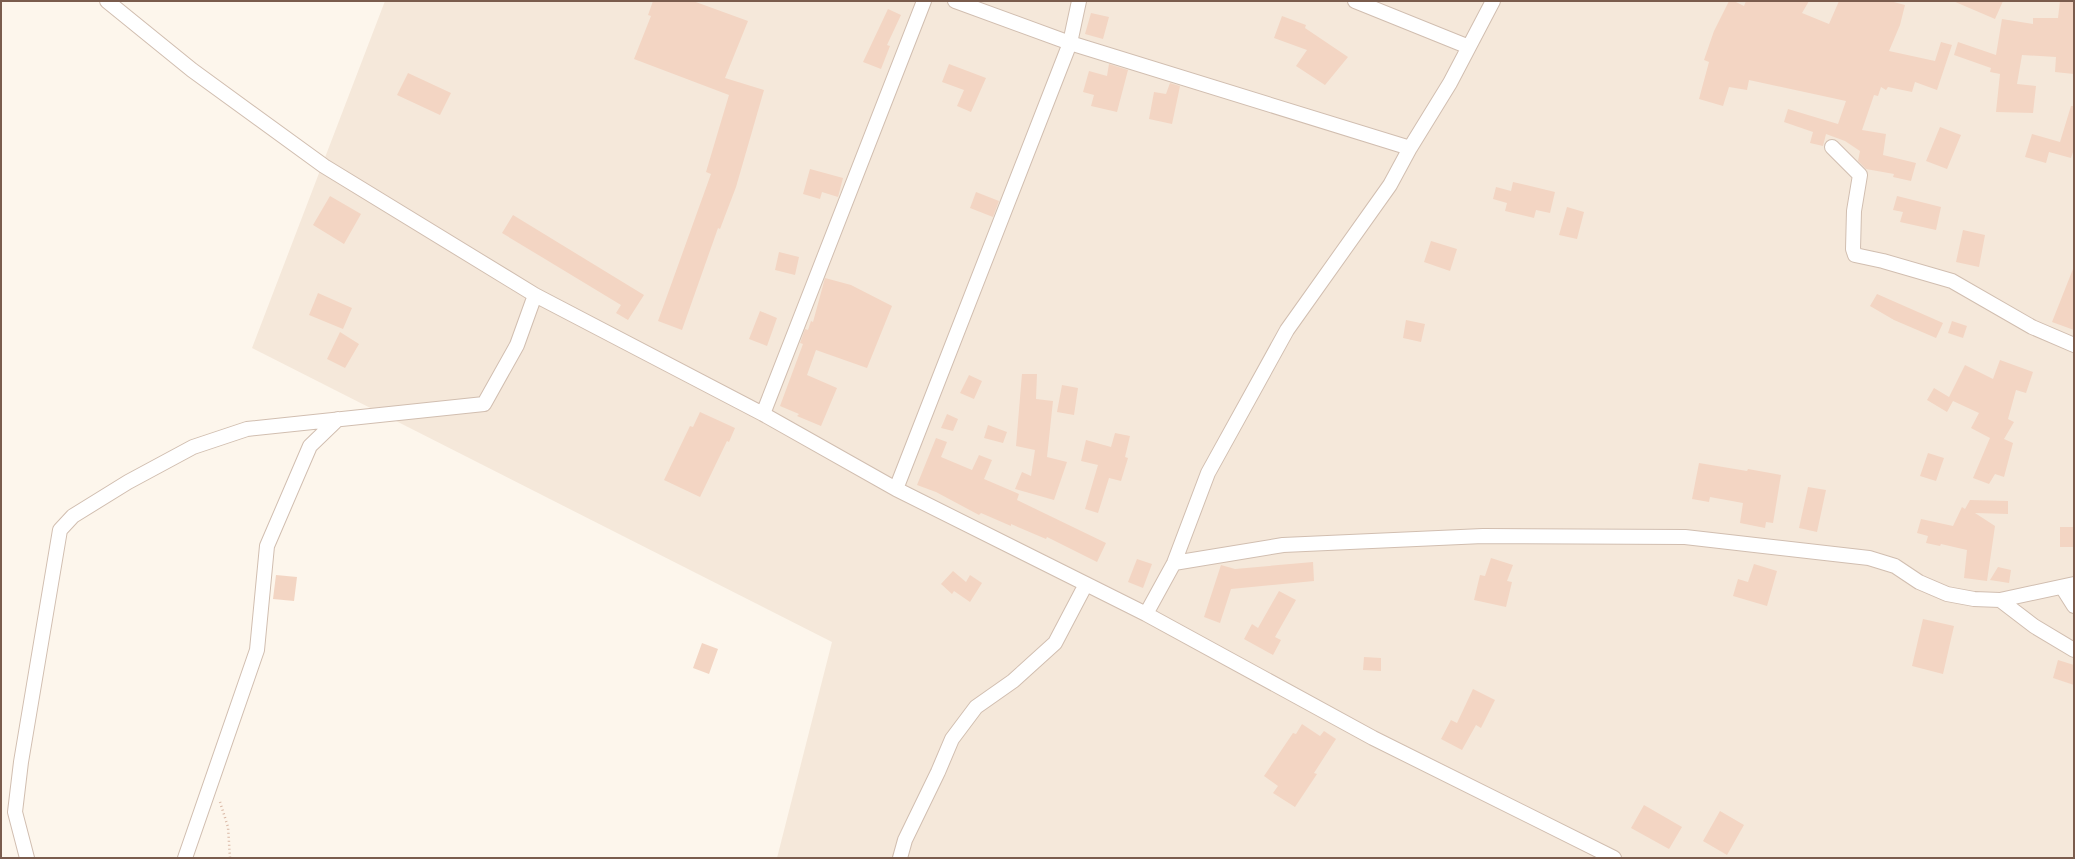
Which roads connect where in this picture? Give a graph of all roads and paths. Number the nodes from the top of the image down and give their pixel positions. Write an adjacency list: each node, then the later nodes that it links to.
1 (107, 1): 11 (street)
2 (924, 1): 13 (street)
3 (955, 1): 7 (street)
4 (1079, 1): 7 (street)
5 (1355, 1): 8 (street)
6 (1493, 1): 8 (street)
7 (1070, 42): 10 (street); 15 (street)
8 (1469, 47): 10 (street)
9 (1832, 147): 12 (street)
10 (1410, 148): 16 (street)
11 (535, 295): 13 (street); 14 (street)
12 (2074, 345)
13 (763, 414): 15 (street)
14 (338, 418): 23 (street); 24 (street)
15 (896, 489): 17 (street)
16 (1174, 563): 19 (street); 21 (street)
17 (1086, 584): 21 (street); 27 (street)
18 (2068, 585): 19 (street); 20 (street)
19 (2000, 600): 22 (street)
20 (2074, 606)
21 (1146, 614): 28 (street)
22 (2074, 650)
23 (213, 779): 25 (street); 26 (path)
24 (27, 858)
25 (185, 858)
26 (230, 858)
27 (900, 858)
28 (1614, 858)

